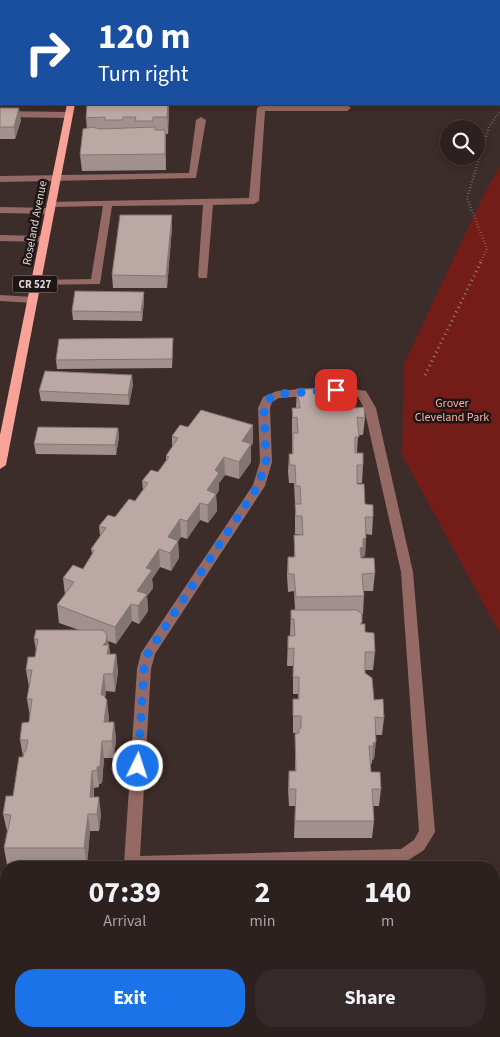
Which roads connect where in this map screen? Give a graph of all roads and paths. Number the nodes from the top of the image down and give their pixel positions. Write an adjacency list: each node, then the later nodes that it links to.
1 (71, 105): 5 (main road, Roseland Avenue / CR 527)
2 (347, 108): 9 (lane)
3 (500, 111): 19 (path)
4 (0, 114): 5 (lane)
5 (69, 115): 7 (main road, Roseland Avenue / CR 527)
6 (201, 120): 7 (lane)
7 (57, 177): 8 (lane); 11 (main road, Roseland Avenue / CR 527)
8 (0, 179)
9 (208, 202): 10 (lane); 15 (lane)
10 (108, 203): 11 (lane); 16 (lane)
11 (51, 207): 12 (lane); 14 (main road, Roseland Avenue / CR 527)
12 (0, 210)
13 (0, 238): 14 (lane)
14 (44, 239): 16 (main road, Roseland Avenue / CR 527)
15 (203, 276)
16 (36, 283): 18 (main road, Roseland Avenue / CR 527)
17 (0, 298): 18 (lane)
18 (33, 300): 20 (main road, Roseland Avenue / CR 527)
19 (425, 376)
20 (0, 465)
21 (128, 861): 22 (lane)
22 (251, 861)

